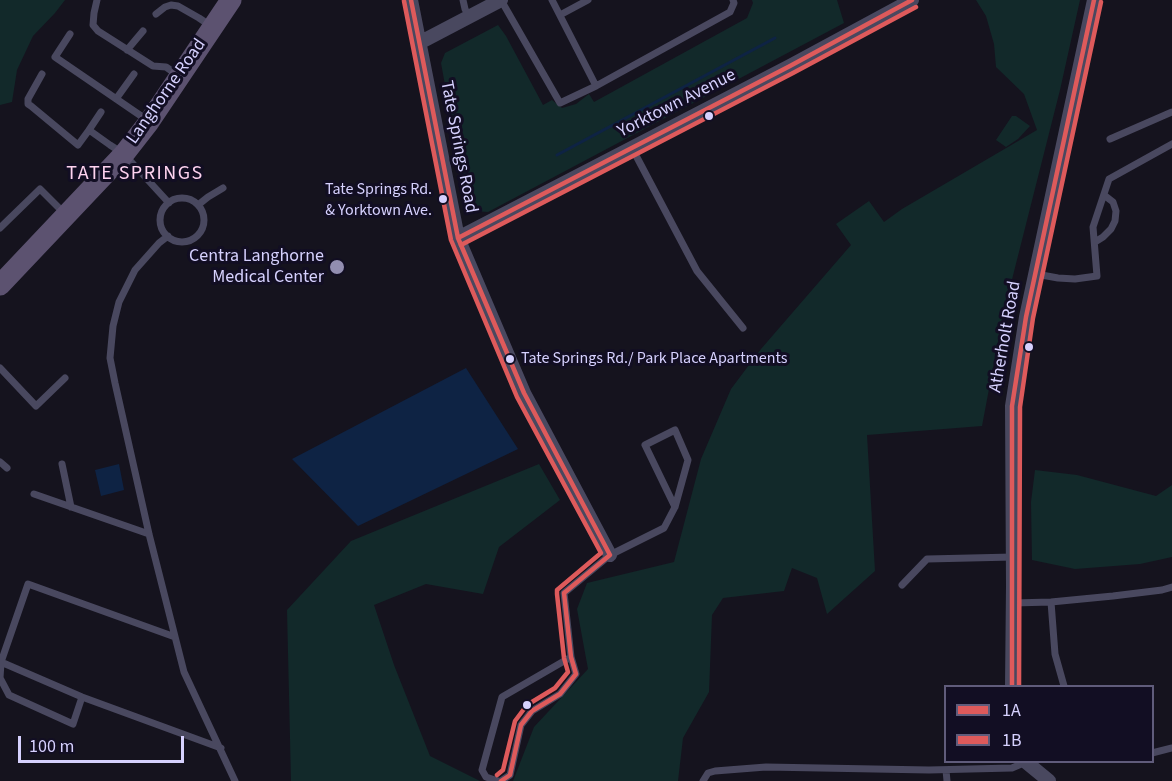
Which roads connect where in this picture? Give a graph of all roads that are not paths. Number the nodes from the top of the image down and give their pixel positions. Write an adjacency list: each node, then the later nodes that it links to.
1 (97, 0): 18 (lane)
2 (231, 0): 14 (main road, Langhorne Road)
3 (411, 0): 17 (street, Tate Springs Road)
4 (463, 0): 13 (lane)
5 (501, 0): 13 (street); 22 (lane)
6 (552, 0): 12 (lane)
7 (588, 0): 12 (lane)
8 (733, 0): 22 (lane)
9 (912, 0): 30 (street, Yorktown Avenue)
10 (1095, 0): 41 (street, Atherholt Road)
11 (156, 14): 14 (lane)
12 (560, 15): 22 (lane)
13 (469, 17): 17 (street)
14 (212, 27): 21 (main road, Langhorne Road)
15 (143, 31): 18 (lane)
16 (70, 34): 23 (lane)
17 (419, 43): 39 (street, Tate Springs Road)
18 (127, 50): 21 (lane)
19 (42, 74): 27 (lane)
20 (134, 74): 23 (lane)
21 (179, 76): 26 (main road, Langhorne Road)
22 (596, 86)
23 (116, 99): 26 (lane)
24 (101, 112): 27 (lane)
25 (1172, 112): 28 (lane)
26 (149, 122): 31 (main road, Langhorne Road)
27 (89, 130): 31 (lane)
28 (1110, 139)
29 (1172, 144): 33 (lane)
30 (632, 148): 39 (street, Yorktown Avenue); 43 (lane)
31 (124, 154): 34 (lane); 36 (main road, Langhorne Road)
32 (223, 188): 35 (lane)
33 (1104, 195): 40 (lane); 40 (lane)
34 (169, 203): 35 (lane); 38 (lane)
35 (198, 205): 38 (lane)
36 (67, 215): 37 (lane); 42 (main road, Langhorne Road)
37 (0, 228)
38 (168, 236): 52 (lane)
39 (458, 238): 53 (street, Tate Springs Road)
40 (1095, 242): 41 (lane)
41 (1035, 274): 54 (street, Atherholt Road)
42 (0, 285)
43 (744, 328)
44 (0, 369): 45 (lane)
45 (65, 378)
46 (0, 462): 48 (lane)
47 (62, 464): 50 (lane)
48 (7, 468)
49 (34, 494): 50 (lane)
50 (71, 507): 52 (lane)
51 (675, 507): 51 (lane); 53 (lane)
52 (149, 534): 59 (lane)
53 (610, 555): 60 (lane)
54 (1013, 557): 55 (lane); 58 (street, Atherholt Road)
55 (902, 585)
56 (1172, 588): 57 (lane)
57 (1051, 602): 58 (lane); 63 (lane)
58 (1013, 603): 62 (street, Atherholt Road)
59 (175, 637): 61 (lane); 65 (lane)
60 (571, 657): 72 (lane); 72 (lane)
61 (1, 662): 64 (lane); 64 (lane)
62 (1012, 685)
63 (1063, 685)
64 (82, 697): 65 (lane)
65 (221, 748): 71 (lane)
66 (1172, 748): 67 (lane)
67 (1154, 752)
68 (1024, 763): 70 (lane)
69 (1027, 763): 75 (street)
70 (946, 770): 73 (lane); 74 (lane)
71 (235, 781)
72 (499, 781)
73 (703, 781)
74 (947, 781)
75 (1049, 781)

